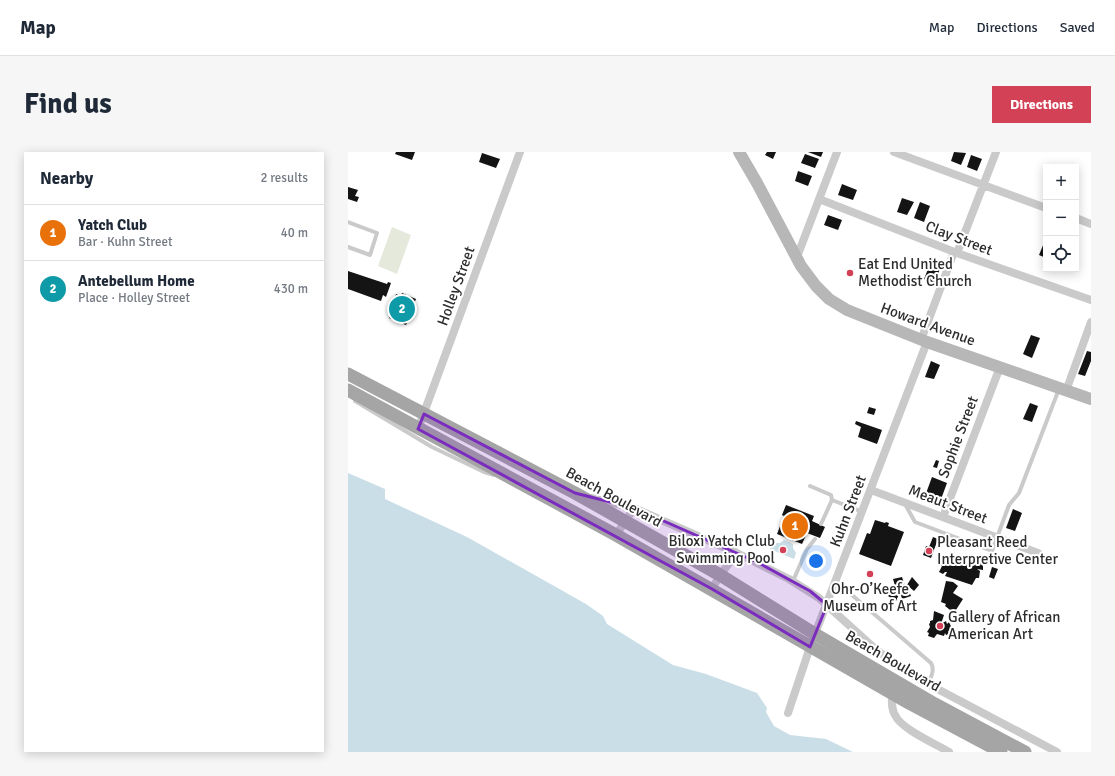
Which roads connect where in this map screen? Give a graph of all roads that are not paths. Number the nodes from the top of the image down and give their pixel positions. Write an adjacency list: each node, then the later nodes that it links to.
1 (520, 152): 24 (street, Holley Street)
2 (739, 152): 14 (main road, Howard Avenue)
3 (837, 152): 7 (street)
4 (894, 152): 6 (street)
5 (996, 152): 6 (street, Kuhn Street)
6 (983, 185): 8 (street); 13 (street, Kuhn Street)
7 (819, 199): 13 (street, Clay Street); 14 (street)
8 (1043, 207)
9 (1079, 219): 11 (street)
10 (348, 222): 12 (lane)
11 (1091, 224)
12 (348, 247)
13 (955, 252): 15 (street, Clay Street); 17 (street, Kuhn Street)
14 (797, 257): 17 (main road, Howard Avenue)
15 (1091, 300)
16 (1091, 322): 20 (street)
17 (924, 341): 18 (main road, Howard Avenue); 28 (street, Kuhn Street)
18 (1000, 367): 20 (main road, Howard Avenue); 34 (street, Sophie Street)
19 (348, 374): 24 (main road, Beach Boulevard)
20 (1062, 389): 23 (main road, Howard Avenue); 38 (lane)
21 (348, 390): 25 (main road, Beach Boulevard)
22 (348, 397): 26 (lane)
23 (1091, 399)
24 (424, 414): 25 (street, Holley Street); 29 (main road, Beach Boulevard)
25 (418, 429): 26 (main road, Beach Boulevard)
26 (515, 481): 37 (main road, Beach Boulevard)
27 (810, 486): 30 (lane)
28 (871, 490): 31 (street, Meaut Street); 33 (street, Kuhn Street)
29 (575, 493): 32 (street); 35 (main road, Beach Boulevard)
30 (832, 500): 33 (lane); 36 (lane)
31 (904, 502): 34 (street, Meaut Street); 38 (lane)
32 (634, 508): 35 (street); 40 (street)
33 (863, 512): 44 (street, Kuhn Street)
34 (943, 517): 38 (street, Meaut Street)
35 (625, 522): 37 (street); 42 (main road, Beach Boulevard)
36 (822, 524)
37 (616, 535): 45 (main road, Beach Boulevard)
38 (997, 537): 41 (street, Meaut Street)
39 (815, 539): 43 (lane)
40 (737, 552): 42 (street); 43 (street)
41 (1038, 553)
42 (720, 575): 45 (street); 47 (main road, Beach Boulevard)
43 (793, 582): 46 (street)
44 (835, 585): 46 (street, Kuhn Street); 49 (lane)
45 (712, 589): 48 (main road, Beach Boulevard)
46 (827, 605): 47 (street, Kuhn Street); 49 (street)
47 (815, 634): 48 (street, Kuhn Street); 54 (main road, Beach Boulevard)
48 (810, 647): 50 (main road, Beach Boulevard); 51 (street, Kuhn Street)
49 (928, 684): 55 (street)
50 (892, 693): 52 (street); 53 (main road, Beach Boulevard)
51 (788, 713)
52 (950, 752)
53 (1001, 752)
54 (1026, 752)
55 (1057, 752)

